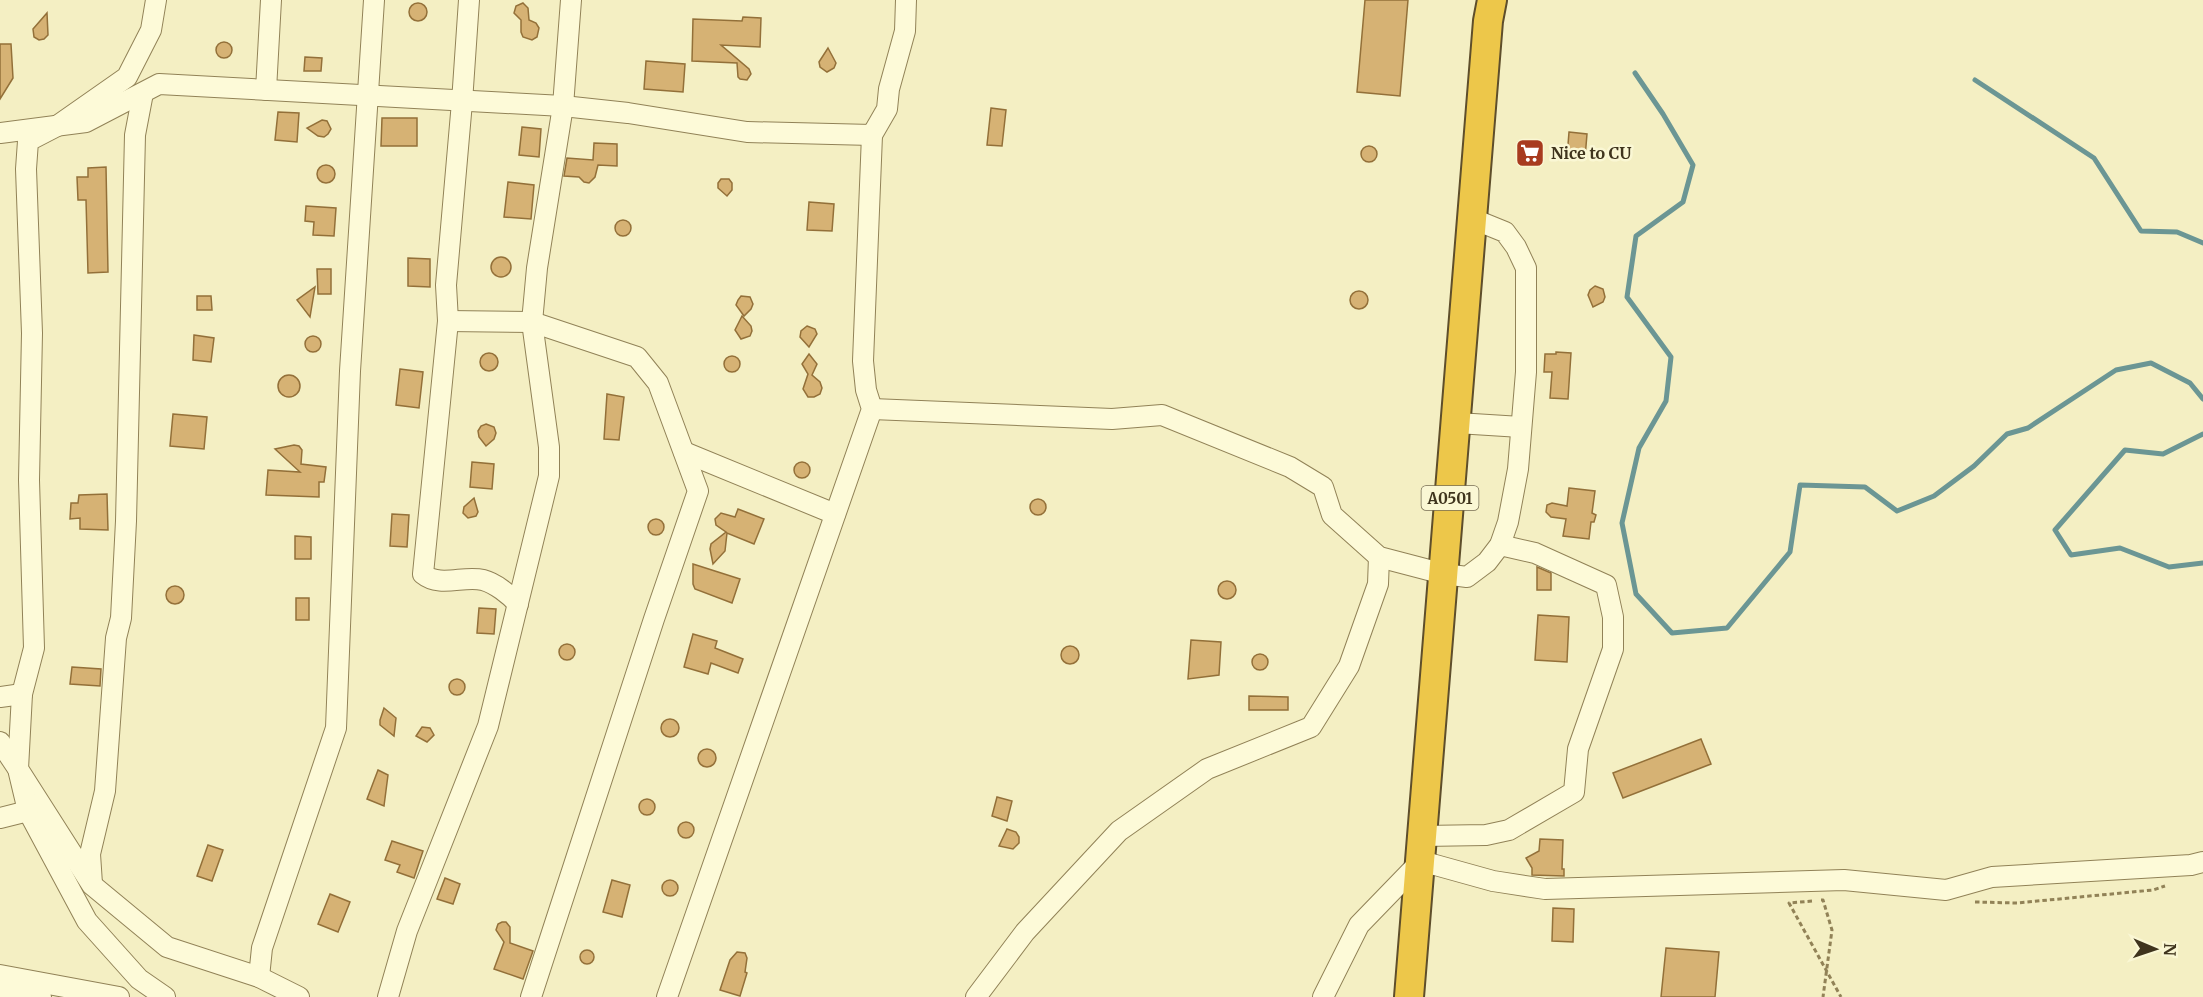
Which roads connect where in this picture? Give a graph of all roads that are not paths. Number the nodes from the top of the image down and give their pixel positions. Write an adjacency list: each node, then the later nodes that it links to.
1 (156, 0): 13 (street)
2 (271, 0): 8 (street)
3 (374, 0): 10 (street)
4 (469, 0): 11 (street)
5 (571, 0): 12 (street)
6 (906, 0): 15 (street)
7 (1492, 0): 16 (highway, A0501)
8 (266, 90): 9 (street); 10 (street)
9 (143, 93): 13 (street); 36 (street)
10 (368, 97): 11 (street); 38 (street)
11 (462, 102): 12 (street); 17 (street)
12 (563, 106): 15 (street); 18 (street)
13 (57, 126): 14 (street); 28 (street)
14 (0, 133)
15 (872, 135): 19 (street)
16 (1473, 219): 20 (highway, A0501); 21 (street)
17 (448, 321): 18 (street); 27 (street)
18 (532, 321): 22 (street); 27 (street)
19 (872, 409): 23 (street); 25 (street)
20 (1457, 423): 21 (street); 26 (highway, A0501)
21 (1521, 427): 24 (street)
22 (684, 452): 23 (street); 45 (street)
23 (835, 514): 46 (street)
24 (1500, 545): 26 (street); 34 (street)
25 (1379, 557): 26 (street); 47 (street)
26 (1444, 574): 34 (highway, A0501)
27 (518, 604): 44 (street)
28 (22, 694): 29 (street); 31 (street)
29 (0, 697)
30 (0, 742): 31 (street)
31 (18, 769): 32 (street); 36 (street)
32 (28, 811): 33 (street); 42 (street)
33 (0, 818)
34 (1422, 849): 35 (street); 48 (street); 49 (highway, A0501)
35 (2203, 862)
36 (92, 885): 38 (street)
37 (0, 975): 41 (street)
38 (260, 977): 43 (street)
39 (0, 988): 40 (street)
40 (41, 997)
41 (119, 997)
42 (165, 997)
43 (300, 997)
44 (388, 997)
45 (531, 997)
46 (667, 997)
47 (976, 997)
48 (1323, 997)
49 (1409, 997)

